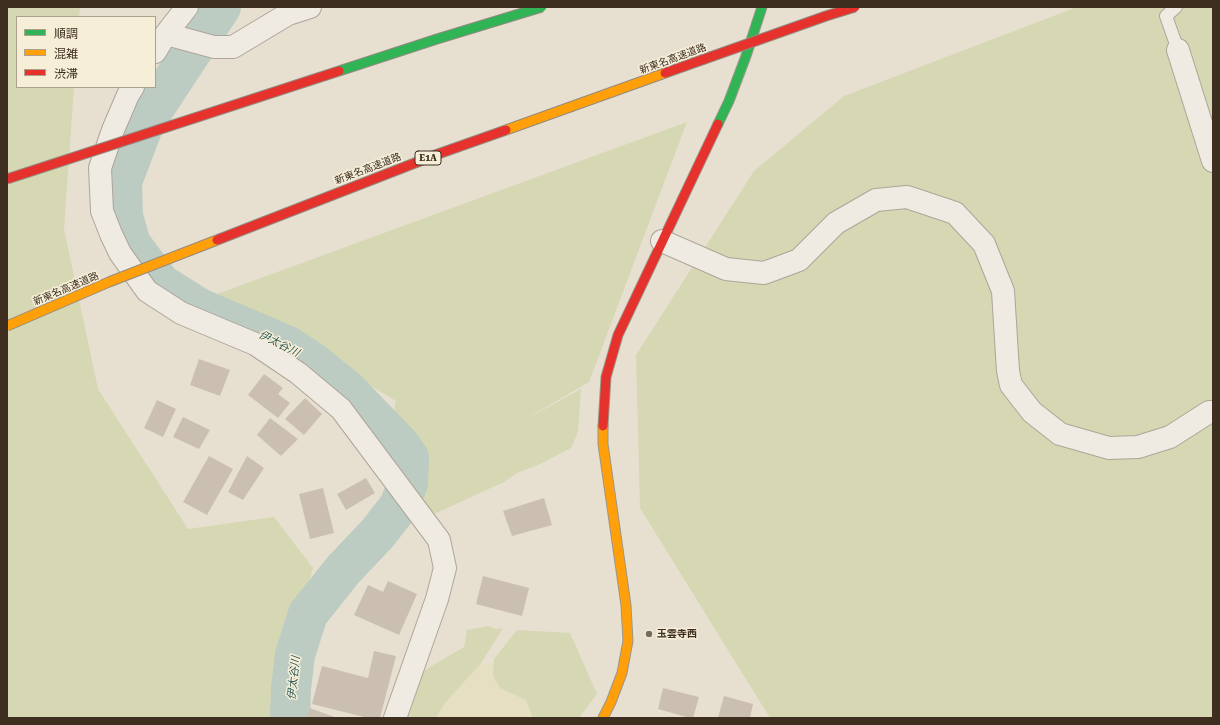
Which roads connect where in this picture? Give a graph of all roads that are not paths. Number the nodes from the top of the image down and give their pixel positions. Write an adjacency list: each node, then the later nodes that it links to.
1 (188, 7): 7 (street)
2 (310, 7): 7 (street)
3 (542, 7): 11 (main road, bridge)
4 (762, 7): 12 (main road)
5 (855, 7): 13 (main road, 新東名高速道路 / E1A, bridge)
6 (1176, 7): 8 (lane)
7 (166, 41)
8 (1178, 50): 10 (street)
9 (132, 88): 15 (street)
10 (1213, 160)
11 (7, 179)
12 (662, 241): 14 (street); 16 (main road)
13 (7, 326)
14 (1213, 412)
15 (395, 718)
16 (603, 718)

